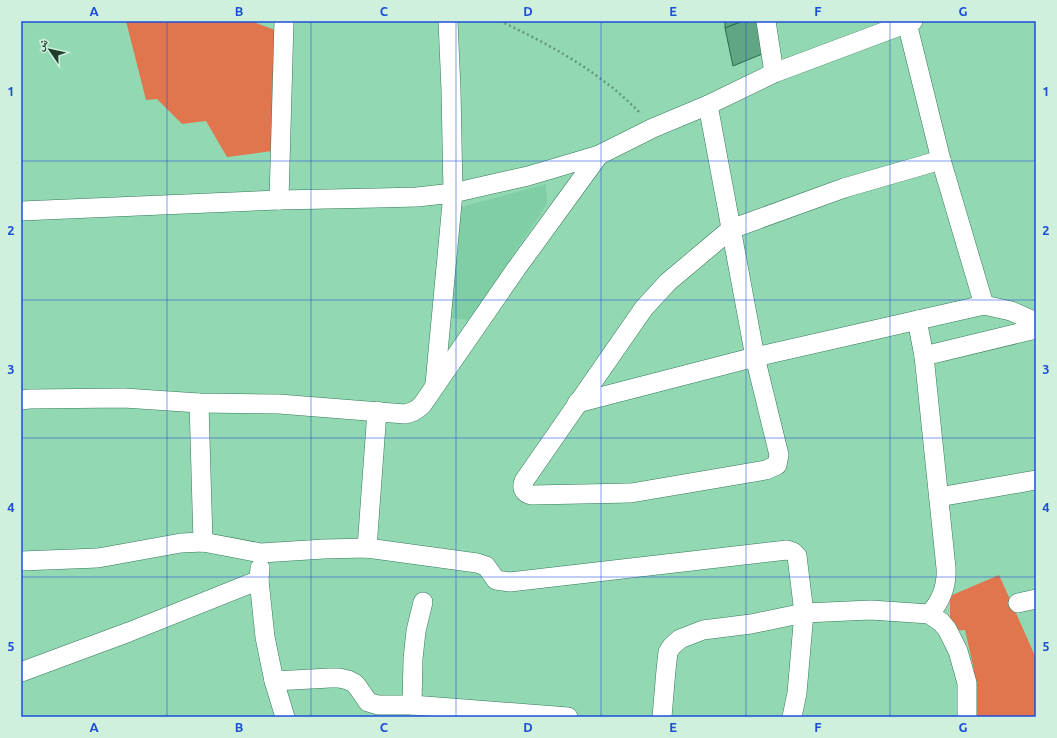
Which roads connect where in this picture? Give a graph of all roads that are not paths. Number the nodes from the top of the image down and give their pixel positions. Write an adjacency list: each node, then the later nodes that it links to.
1 (284, 21): 10 (street)
2 (448, 21): 9 (street)
3 (766, 21): 5 (street)
4 (910, 22): 5 (street); 8 (street)
5 (774, 72): 6 (street)
6 (708, 105): 7 (street); 12 (street)
7 (599, 155): 9 (street); 19 (street)
8 (940, 160): 12 (street); 13 (street)
9 (452, 193): 10 (street); 19 (street)
10 (279, 200): 11 (street)
11 (21, 212)
12 (731, 228): 18 (street); 22 (street)
13 (984, 305): 14 (street); 15 (street)
14 (916, 320): 17 (street); 18 (street)
15 (1036, 322)
16 (1036, 328): 17 (street)
17 (924, 356): 25 (street)
18 (755, 357): 22 (street); 22 (street)
19 (435, 385): 23 (street)
20 (21, 400): 21 (street)
21 (199, 403): 23 (street); 26 (street)
22 (577, 403)
23 (377, 412): 27 (street)
24 (1036, 480): 25 (street)
25 (939, 497): 33 (street)
26 (203, 542): 28 (street); 29 (street)
27 (367, 548): 28 (street); 32 (street)
28 (261, 553): 30 (street)
29 (21, 561)
30 (259, 580): 34 (street); 35 (street)
31 (423, 602): 36 (street)
32 (804, 613): 33 (street); 39 (street); 40 (street)
33 (929, 614): 41 (street)
34 (21, 672)
35 (274, 681): 36 (street); 37 (street)
36 (412, 705): 38 (street)
37 (285, 717)
38 (568, 717)
39 (662, 717)
40 (792, 717)
41 (967, 717)

